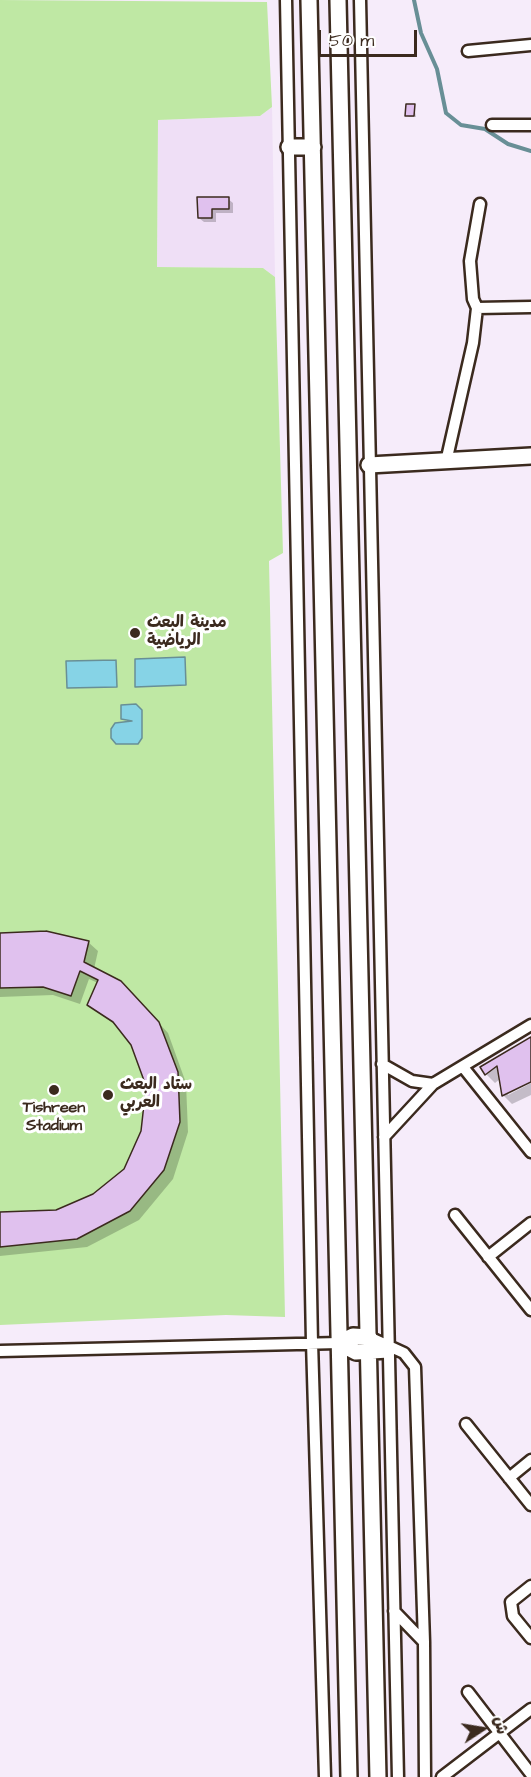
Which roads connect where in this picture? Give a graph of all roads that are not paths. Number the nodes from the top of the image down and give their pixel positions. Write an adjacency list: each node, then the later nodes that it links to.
1 (286, 0): 9 (street)
2 (309, 0): 10 (main road)
3 (338, 0): 29 (main road)
4 (360, 0): 16 (street)
5 (531, 45): 6 (street)
6 (468, 51)
7 (492, 125): 8 (street)
8 (531, 125)
9 (289, 147): 10 (main road); 27 (street)
10 (313, 147): 28 (main road)
11 (480, 204): 13 (street)
12 (531, 307): 13 (street)
13 (477, 308): 15 (street)
14 (531, 456): 15 (main road)
15 (446, 462): 16 (main road)
16 (369, 465): 18 (street)
17 (531, 1025): 19 (street)
18 (382, 1064): 20 (street); 21 (street)
19 (463, 1067): 20 (street); 22 (street)
20 (433, 1084): 21 (street)
21 (384, 1137): 30 (street)
22 (531, 1152)
23 (455, 1215): 25 (street)
24 (531, 1224): 25 (street)
25 (488, 1257): 26 (street)
26 (531, 1310)
27 (312, 1342): 28 (street); 31 (street); 44 (street)
28 (339, 1342): 29 (main road); 45 (main road)
29 (369, 1344): 30 (main road); 46 (main road)
30 (388, 1347): 37 (street); 39 (street)
31 (0, 1351)
32 (466, 1424): 34 (street)
33 (531, 1460): 34 (street)
34 (509, 1478): 35 (street)
35 (531, 1505)
36 (531, 1586): 38 (street)
37 (394, 1611): 39 (street); 47 (street)
38 (531, 1638)
39 (424, 1642): 48 (street)
40 (468, 1692): 42 (street)
41 (531, 1709): 42 (street)
42 (499, 1733): 43 (street); 49 (street)
43 (531, 1774)
44 (325, 1777)
45 (349, 1777)
46 (378, 1777)
47 (398, 1777)
48 (425, 1777)
49 (442, 1777)

